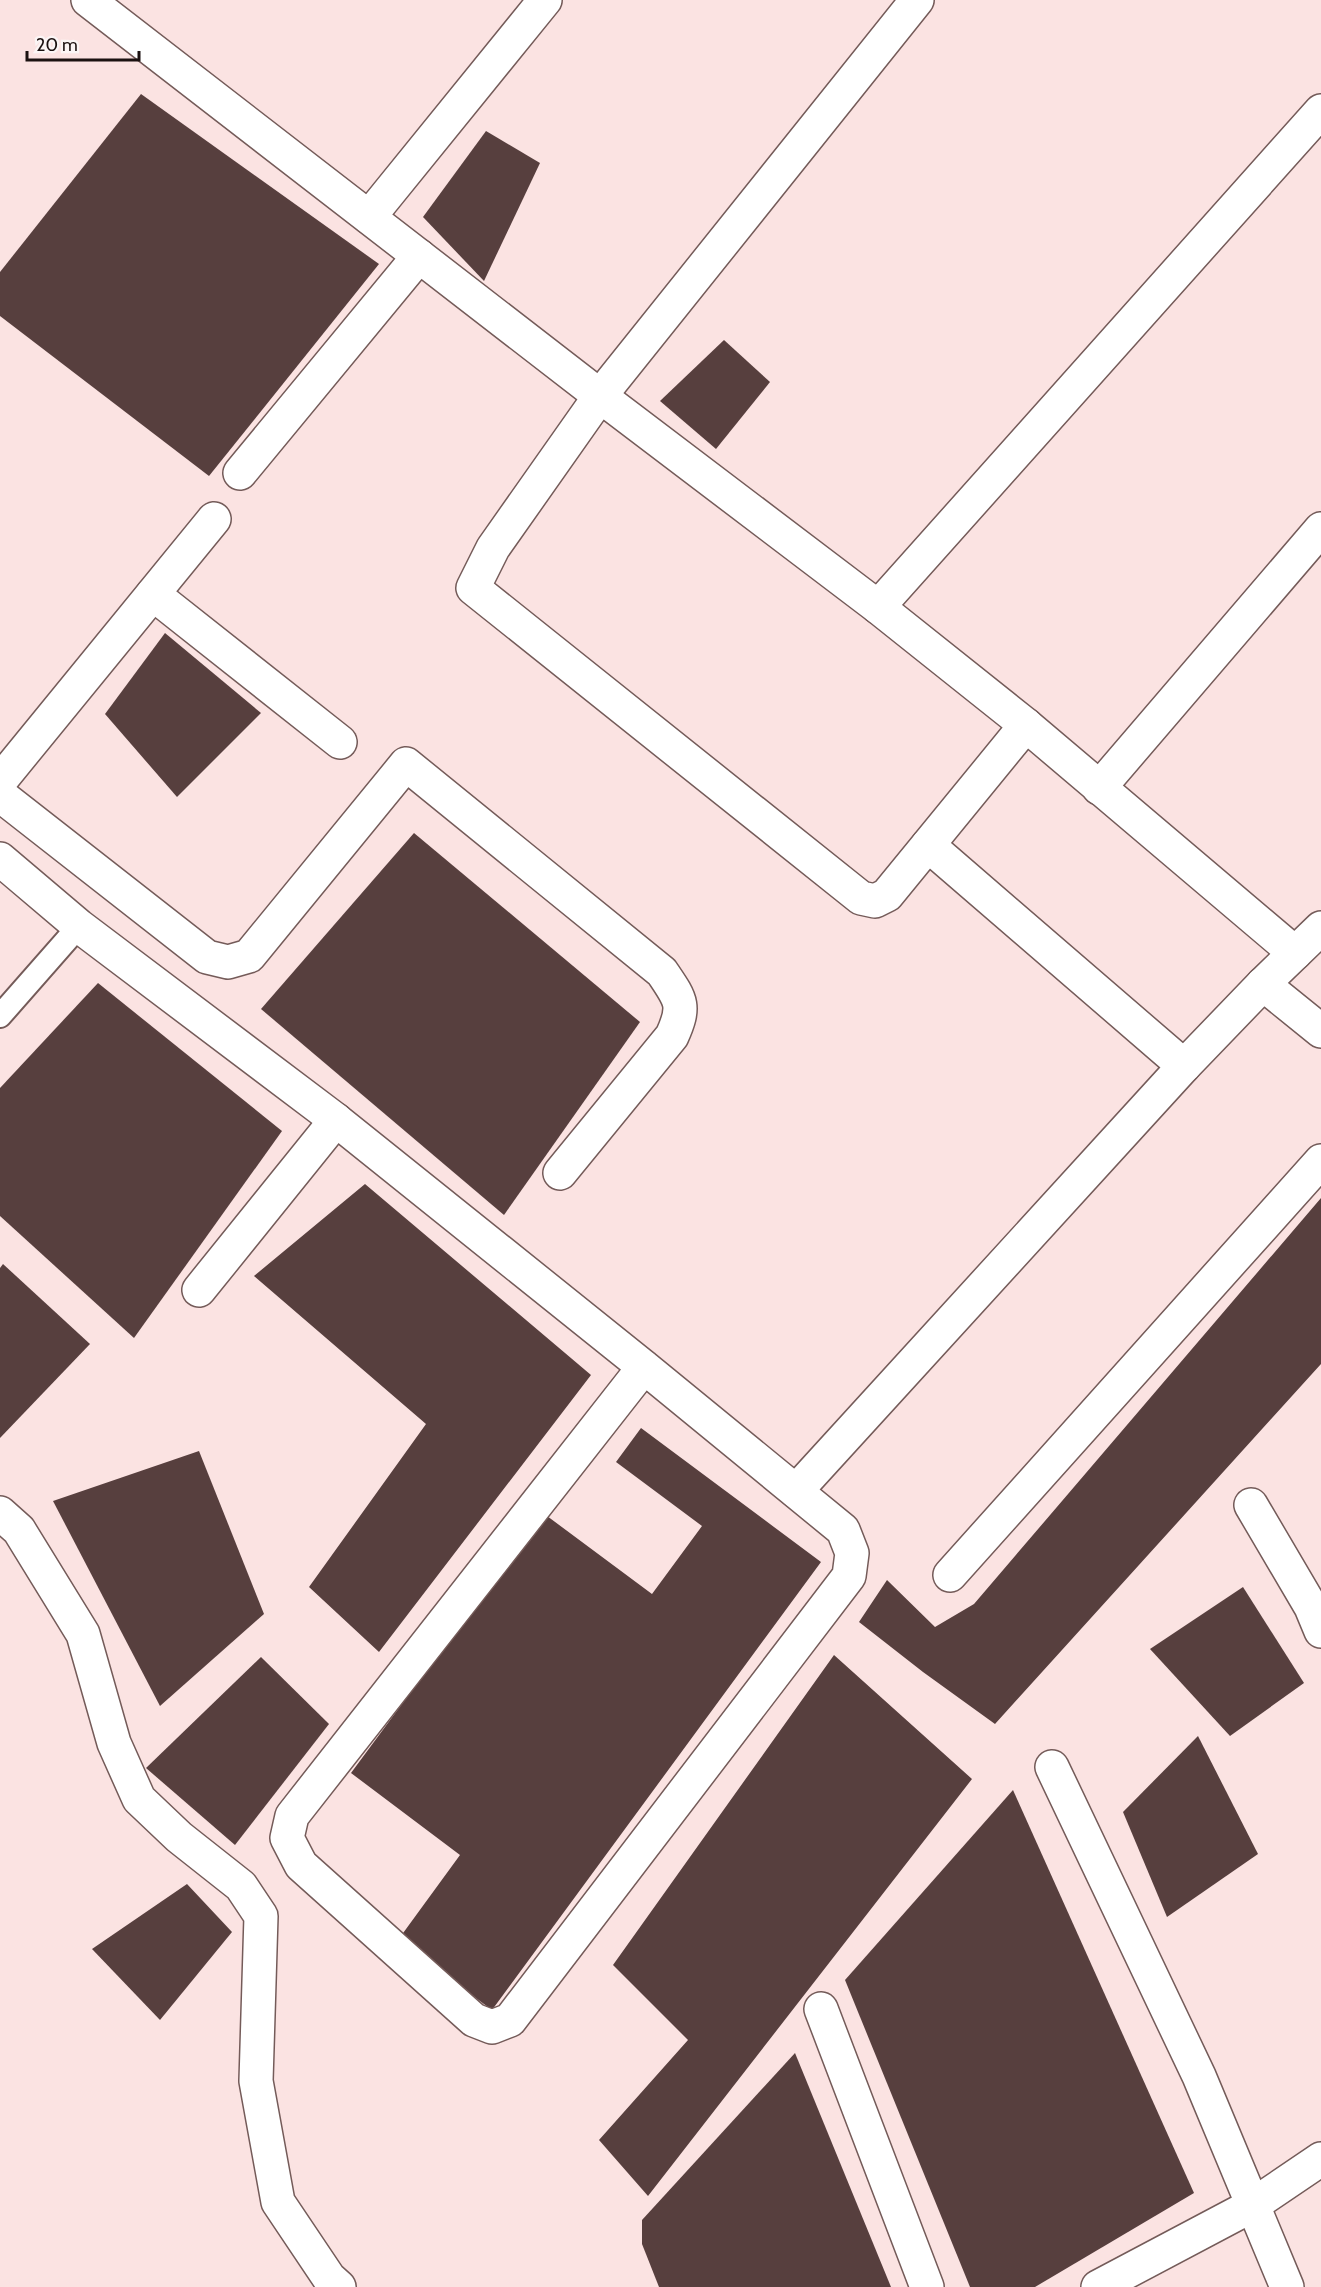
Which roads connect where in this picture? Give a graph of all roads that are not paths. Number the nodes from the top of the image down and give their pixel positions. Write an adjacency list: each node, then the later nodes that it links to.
1 (88, 0): 5 (street)
2 (545, 0): 5 (street)
3 (917, 0): 7 (street)
4 (1321, 111): 12 (street)
5 (369, 217): 6 (street)
6 (419, 256): 7 (street); 8 (street)
7 (600, 396): 12 (street); 18 (street)
8 (240, 473)
9 (214, 519): 11 (street)
10 (1321, 529): 16 (street)
11 (153, 594): 14 (street); 15 (street)
12 (878, 607): 13 (street)
13 (1026, 725): 16 (street); 18 (street)
14 (340, 742)
15 (0, 781)
16 (1099, 788): 22 (street)
17 (0, 795): 29 (street)
18 (928, 845): 26 (street)
19 (0, 859): 20 (street)
20 (79, 926): 24 (lane); 27 (street)
21 (1321, 928): 22 (street)
22 (1295, 952): 23 (street)
23 (1263, 984): 25 (street); 26 (street)
24 (0, 1016)
25 (1321, 1031)
26 (1184, 1066): 32 (street)
27 (336, 1120): 30 (street); 31 (street)
28 (1321, 1161): 35 (street)
29 (560, 1173)
30 (199, 1290)
31 (644, 1367): 32 (street); 32 (street)
32 (796, 1491)
33 (1251, 1505): 36 (street)
34 (6, 1532): 41 (street)
35 (950, 1575)
36 (1321, 1631)
37 (1052, 1767): 40 (street)
38 (821, 2009): 42 (street)
39 (1321, 2159): 40 (street)
40 (1253, 2205): 43 (street); 44 (street)
41 (339, 2287)
42 (927, 2287)
43 (1098, 2287)
44 (1287, 2287)

